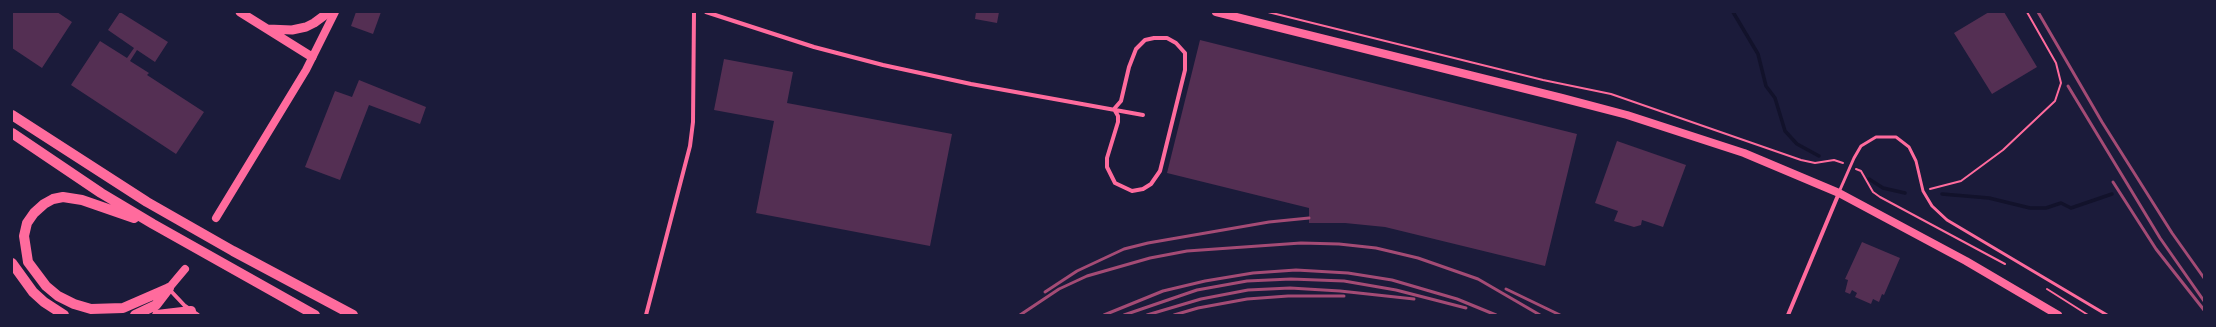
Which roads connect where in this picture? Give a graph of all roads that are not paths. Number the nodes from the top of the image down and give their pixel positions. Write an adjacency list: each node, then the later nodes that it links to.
1 (240, 12): 7 (main road)
2 (329, 12): 7 (main road)
3 (334, 12): 8 (main road)
4 (694, 12): 25 (street)
5 (706, 12): 9 (street)
6 (1216, 12): 13 (main road)
7 (267, 29): 8 (main road)
8 (312, 58): 14 (main road)
9 (1114, 109): 9 (street); 11 (street)
10 (14, 115): 24 (highway)
11 (1143, 115)
12 (12, 133): 15 (highway)
13 (1839, 193): 26 (street); 27 (main road); 28 (lane)
14 (216, 218)
15 (153, 224): 18 (highway); 23 (highway)
16 (12, 263): 20 (highway)
17 (185, 269): 18 (main road)
18 (169, 288): 19 (street); 21 (highway)
19 (195, 313): 22 (highway)
20 (64, 315)
21 (135, 315)
22 (156, 315)
23 (315, 315)
24 (353, 315)
25 (646, 315)
26 (1788, 315)
27 (2058, 315)
28 (2107, 315)

